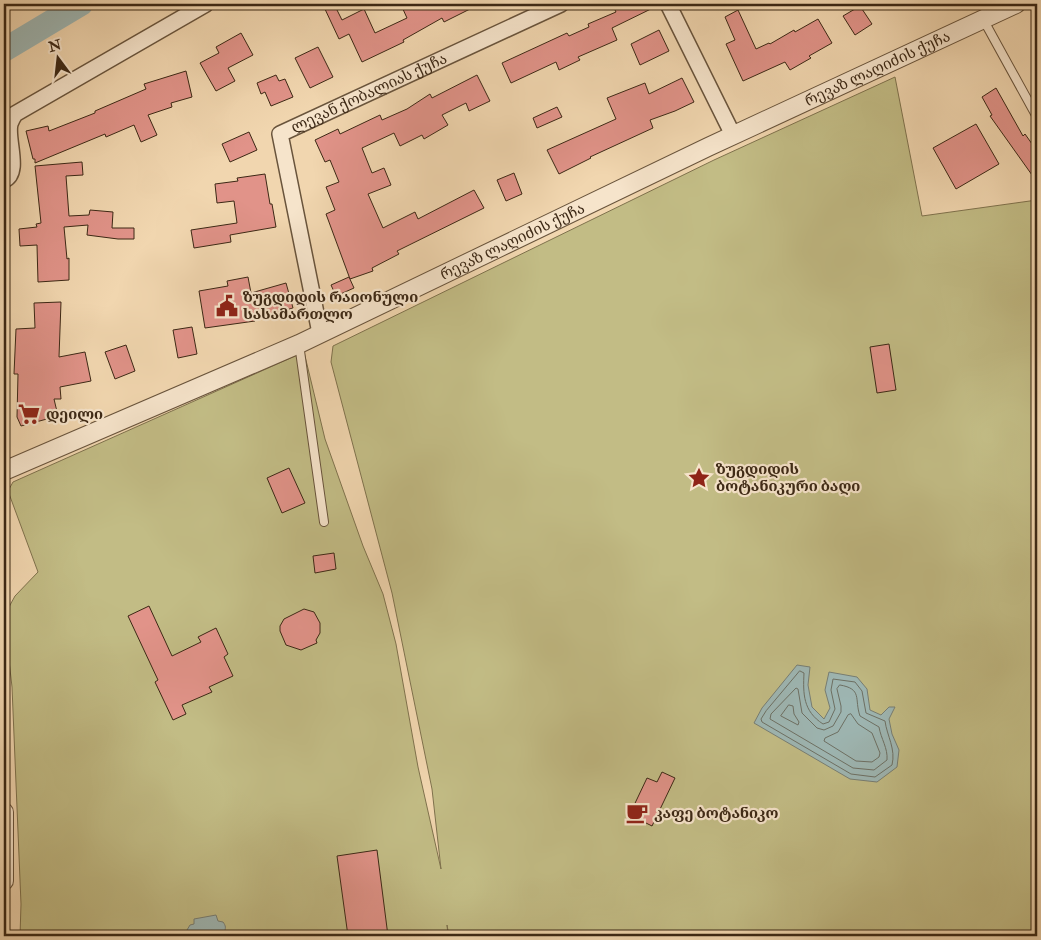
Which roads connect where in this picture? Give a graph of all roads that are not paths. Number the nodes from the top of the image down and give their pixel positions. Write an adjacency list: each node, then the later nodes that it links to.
1 (206, 4): 8 (street)
2 (560, 4): 9 (street, ლევან ქობალიას ქუჩა)
3 (668, 4): 7 (street)
4 (1016, 4): 5 (street, რევაზ ლაღიძის ქუჩა)
5 (983, 19): 6 (lane); 7 (street, რევაზ ლაღიძის ქუჩა)
6 (1037, 117)
7 (733, 136): 9 (street, რევაზ ლაღიძის ქუჩა)
8 (4, 180)
9 (320, 333): 10 (street, რევაზ ლაღიძის ქუჩა)
10 (299, 344): 11 (street, რევაზ ლაღიძის ქუჩა); 12 (lane)
11 (4, 471)
12 (324, 522)
13 (4, 812): 14 (street)
14 (4, 882)

